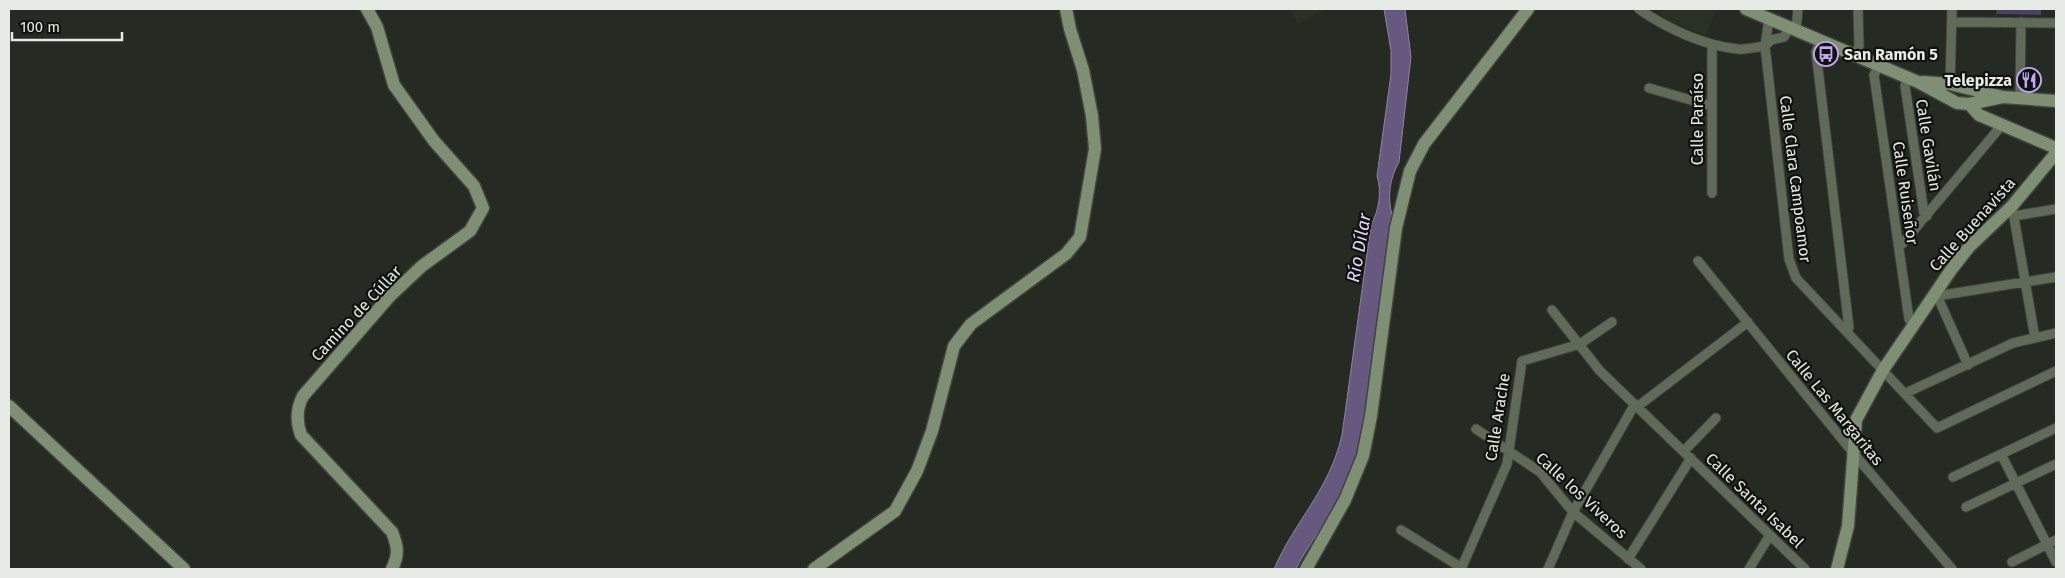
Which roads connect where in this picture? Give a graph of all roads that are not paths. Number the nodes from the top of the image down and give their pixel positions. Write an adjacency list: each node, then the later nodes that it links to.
1 (367, 9): 73 (street, Camino de Cúllar)
2 (1066, 9): 74 (street)
3 (1528, 9): 75 (street)
4 (1638, 9): 15 (street)
5 (1746, 9): 9 (street)
6 (1798, 9): 13 (street)
7 (1858, 9): 17 (street)
8 (1952, 9): 10 (street)
9 (1769, 19): 13 (street); 16 (street, Calle Clara Campoamor)
10 (1952, 22): 11 (street); 20 (street)
11 (2021, 22): 12 (street); 22 (street)
12 (2056, 23)
13 (1793, 29): 14 (street); 16 (street)
14 (1821, 41): 17 (street); 42 (street)
15 (1712, 44): 16 (street); 25 (street, Calle Paraíso)
16 (1765, 46): 42 (street, Calle Clara Campoamor)
17 (1855, 56): 18 (street)
18 (1879, 66): 19 (street); 33 (street, Calle Ruiseñor)
19 (1913, 80): 20 (street); 32 (street, Calle Gavilán)
20 (1946, 87): 23 (street)
21 (1649, 88): 25 (street)
22 (2020, 98): 23 (street); 24 (street)
23 (1973, 99): 26 (street)
24 (2056, 101)
25 (1712, 106): 29 (street, Calle Paraíso)
26 (2002, 125): 27 (street); 32 (street)
27 (2056, 148)
28 (2056, 153): 31 (street, Calle Buenavista)
29 (1712, 193)
30 (2056, 209): 31 (street)
31 (2013, 211): 36 (street); 37 (street, Calle Buenavista)
32 (1927, 216): 33 (street)
33 (1899, 245): 41 (street, Calle Ruiseñor)
34 (1698, 261): 40 (street, Calle Las Margaritas)
35 (2056, 277): 36 (street)
36 (2025, 282): 37 (street); 44 (street)
37 (1934, 294): 41 (street, Calle Buenavista); 46 (street)
38 (1552, 310): 45 (street, Calle Santa Isabel)
39 (1612, 322): 45 (street, Calle Arache)
40 (1748, 322): 51 (street); 57 (street, Calle Las Margaritas)
41 (1914, 324): 47 (street, Calle Buenavista)
42 (1846, 331): 47 (street, Calle Clara Campoamor)
43 (2056, 333): 44 (street)
44 (2035, 338): 46 (street)
45 (1580, 344): 51 (street, Calle Santa Isabel); 55 (street, Calle Arache)
46 (1968, 364): 49 (street)
47 (1883, 370): 49 (street, Calle Clara Campoamor); 57 (street, Calle Buenavista)
48 (2056, 371): 49 (street, Calle Clara Campoamor)
49 (1906, 393)
50 (9, 406): 72 (street)
51 (1636, 406): 56 (street, Calle Santa Isabel); 64 (street)
52 (1716, 418): 56 (street, Calle Santa Isabel)
53 (1476, 428): 55 (street, Calle los Viveros)
54 (2056, 428): 58 (street)
55 (1509, 451): 64 (street, Calle los Viveros); 71 (street, Calle Arache)
56 (1684, 451): 59 (street, Calle Santa Isabel)
57 (1854, 454): 81 (street, Calle Buenavista); 82 (street, Calle Las Margaritas)
58 (2001, 454): 61 (street); 62 (street)
59 (1691, 458): 66 (street, Calle Santa Isabel); 68 (street)
60 (2056, 464): 62 (street)
61 (1953, 477)
62 (2016, 483): 63 (street); 67 (street)
63 (1966, 507)
64 (1572, 512): 68 (street, Calle los Viveros); 76 (street)
65 (1401, 530): 71 (street)
66 (1770, 535): 79 (street); 80 (street, Calle Santa Isabel)
67 (2052, 542): 69 (street); 70 (street)
68 (1629, 559): 77 (street); 78 (street, Calle los Viveros)
69 (2012, 562)
70 (2056, 562)
71 (1461, 568)
72 (184, 569)
73 (392, 569)
74 (814, 569)
75 (1306, 569)
76 (1548, 569)
77 (1626, 569)
78 (1641, 569)
79 (1749, 569)
80 (1805, 569)
81 (1837, 569)
82 (1952, 569)

